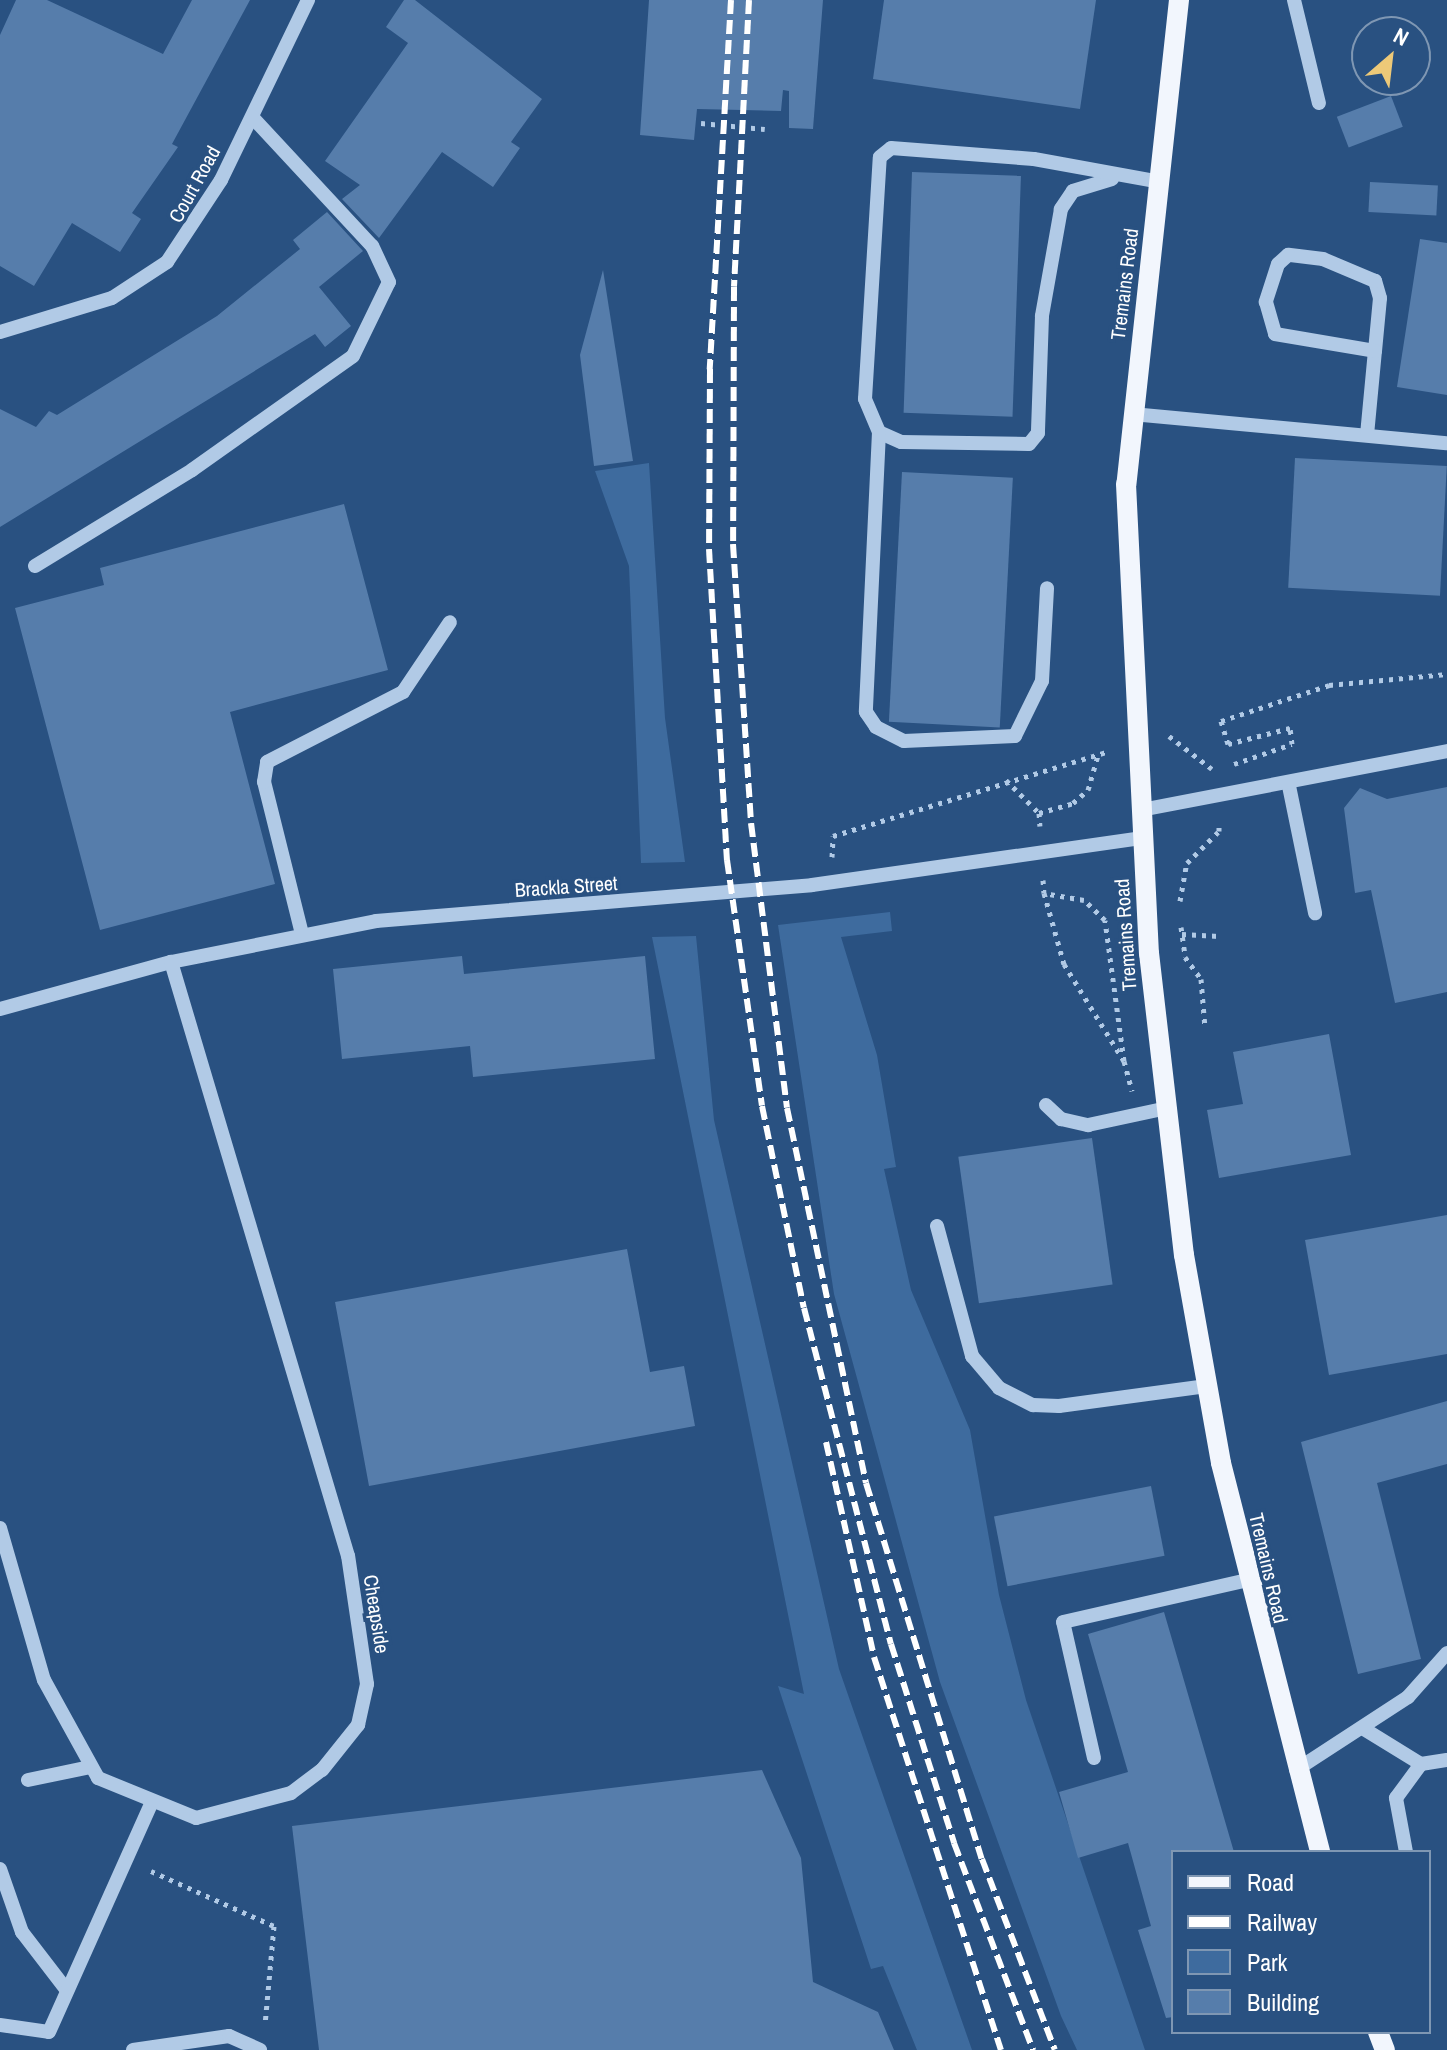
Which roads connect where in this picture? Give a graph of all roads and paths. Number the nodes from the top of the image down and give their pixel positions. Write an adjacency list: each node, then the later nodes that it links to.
1 (308, 0): 5 (street, Court Road)
2 (1179, 0): 9 (main road, Tremains Road)
3 (1294, 0): 4 (street)
4 (1319, 103)
5 (252, 117): 10 (street, Court Road); 16 (street)
6 (701, 123): 7 (path)
7 (765, 129)
8 (1112, 179): 9 (street); 13 (street); 13 (street)
9 (1160, 182): 12 (main road, Tremains Road)
10 (0, 332)
11 (1375, 351): 11 (street); 14 (street)
12 (1132, 414): 14 (street); 23 (main road, Tremains Road)
13 (879, 432): 17 (street)
14 (1367, 435): 15 (street)
15 (1447, 443)
16 (35, 566)
17 (1047, 588)
18 (450, 622): 28 (street)
19 (1447, 751): 22 (street)
20 (1098, 754): 21 (path)
21 (1005, 779)
22 (1289, 786): 23 (street); 27 (street)
23 (1141, 810): 25 (main road, Tremains Road)
24 (1219, 831): 29 (path)
25 (1143, 838): 28 (street, Brackla Street); 35 (main road, Tremains Road)
26 (1044, 893): 26 (path)
27 (1315, 913)
28 (302, 934): 31 (street, Brackla Street)
29 (1182, 934): 30 (path); 33 (path)
30 (1219, 936)
31 (171, 962): 32 (street, Brackla Street); 48 (street, Cheapside)
32 (0, 1009)
33 (1205, 1028)
34 (1046, 1105): 35 (street)
35 (1167, 1108): 37 (main road, Tremains Road)
36 (937, 1226): 37 (street)
37 (1207, 1386): 39 (main road, Tremains Road)
38 (0, 1528): 45 (street)
39 (1248, 1580): 42 (street); 46 (main road, Tremains Road)
40 (1447, 1653): 41 (street)
41 (1364, 1729): 44 (street); 46 (street)
42 (1094, 1758)
43 (1447, 1760): 44 (street)
44 (1421, 1764): 50 (street)
45 (90, 1767): 47 (street); 48 (street, Cheapside)
46 (1296, 1770): 49 (main road, Tremains Road)
47 (28, 1780)
48 (151, 1804): 51 (street)
49 (1319, 1850)
50 (1406, 1850)
51 (124, 1856): 53 (street); 55 (path)
52 (0, 1869): 53 (street)
53 (65, 1988): 54 (street)
54 (0, 2025)
55 (260, 2047): 56 (street)
56 (133, 2050)

